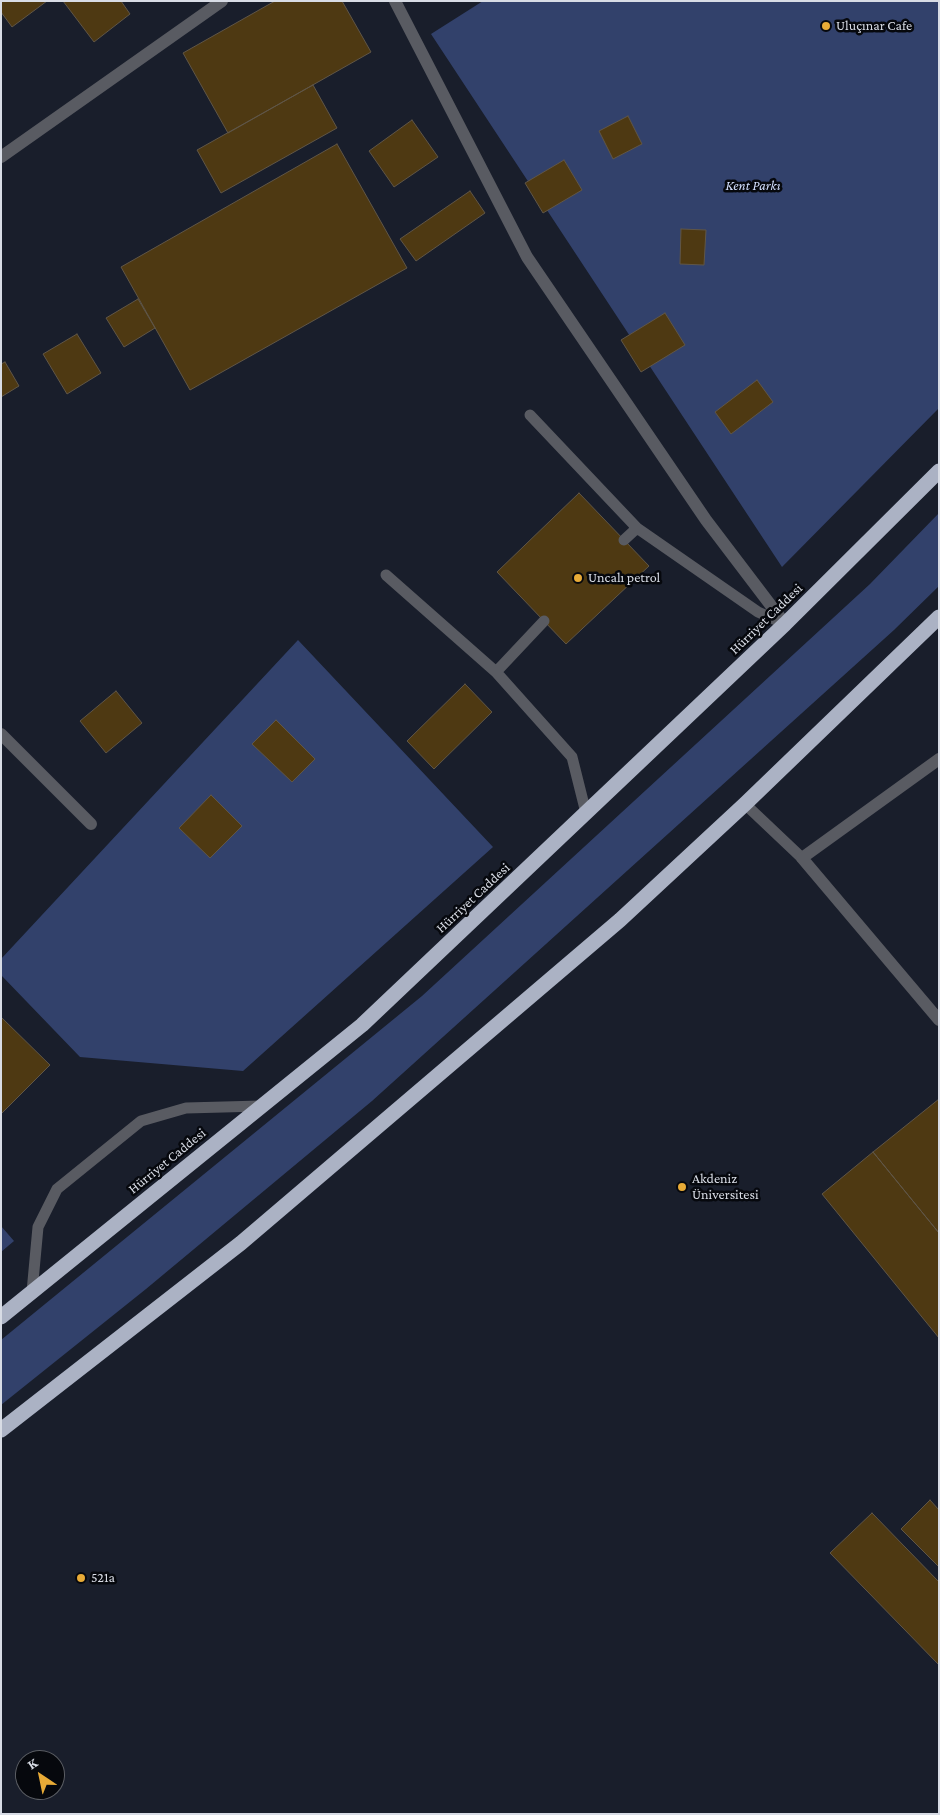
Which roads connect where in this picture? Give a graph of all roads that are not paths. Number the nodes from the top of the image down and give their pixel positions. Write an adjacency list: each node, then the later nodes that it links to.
1 (222, 1): 3 (street)
2 (395, 1): 11 (street)
3 (1, 157)
4 (530, 415): 6 (lane)
5 (939, 471): 11 (highway, Hürriyet Caddesi)
6 (636, 528): 7 (lane); 11 (lane)
7 (624, 540)
8 (386, 575): 12 (lane)
9 (939, 617): 15 (highway)
10 (544, 621): 12 (lane)
11 (785, 624): 16 (highway, Hürriyet Caddesi)
12 (496, 672): 16 (lane)
13 (1, 734): 17 (street)
14 (939, 759): 18 (street)
15 (745, 804): 18 (lane); 23 (highway)
16 (586, 813): 20 (highway, Hürriyet Caddesi)
17 (91, 824)
18 (802, 858): 19 (street)
19 (939, 1020)
20 (261, 1106): 21 (highway, Hürriyet Caddesi); 21 (lane)
21 (32, 1292): 22 (highway, Hürriyet Caddesi)
22 (1, 1317)
23 (1, 1430)

